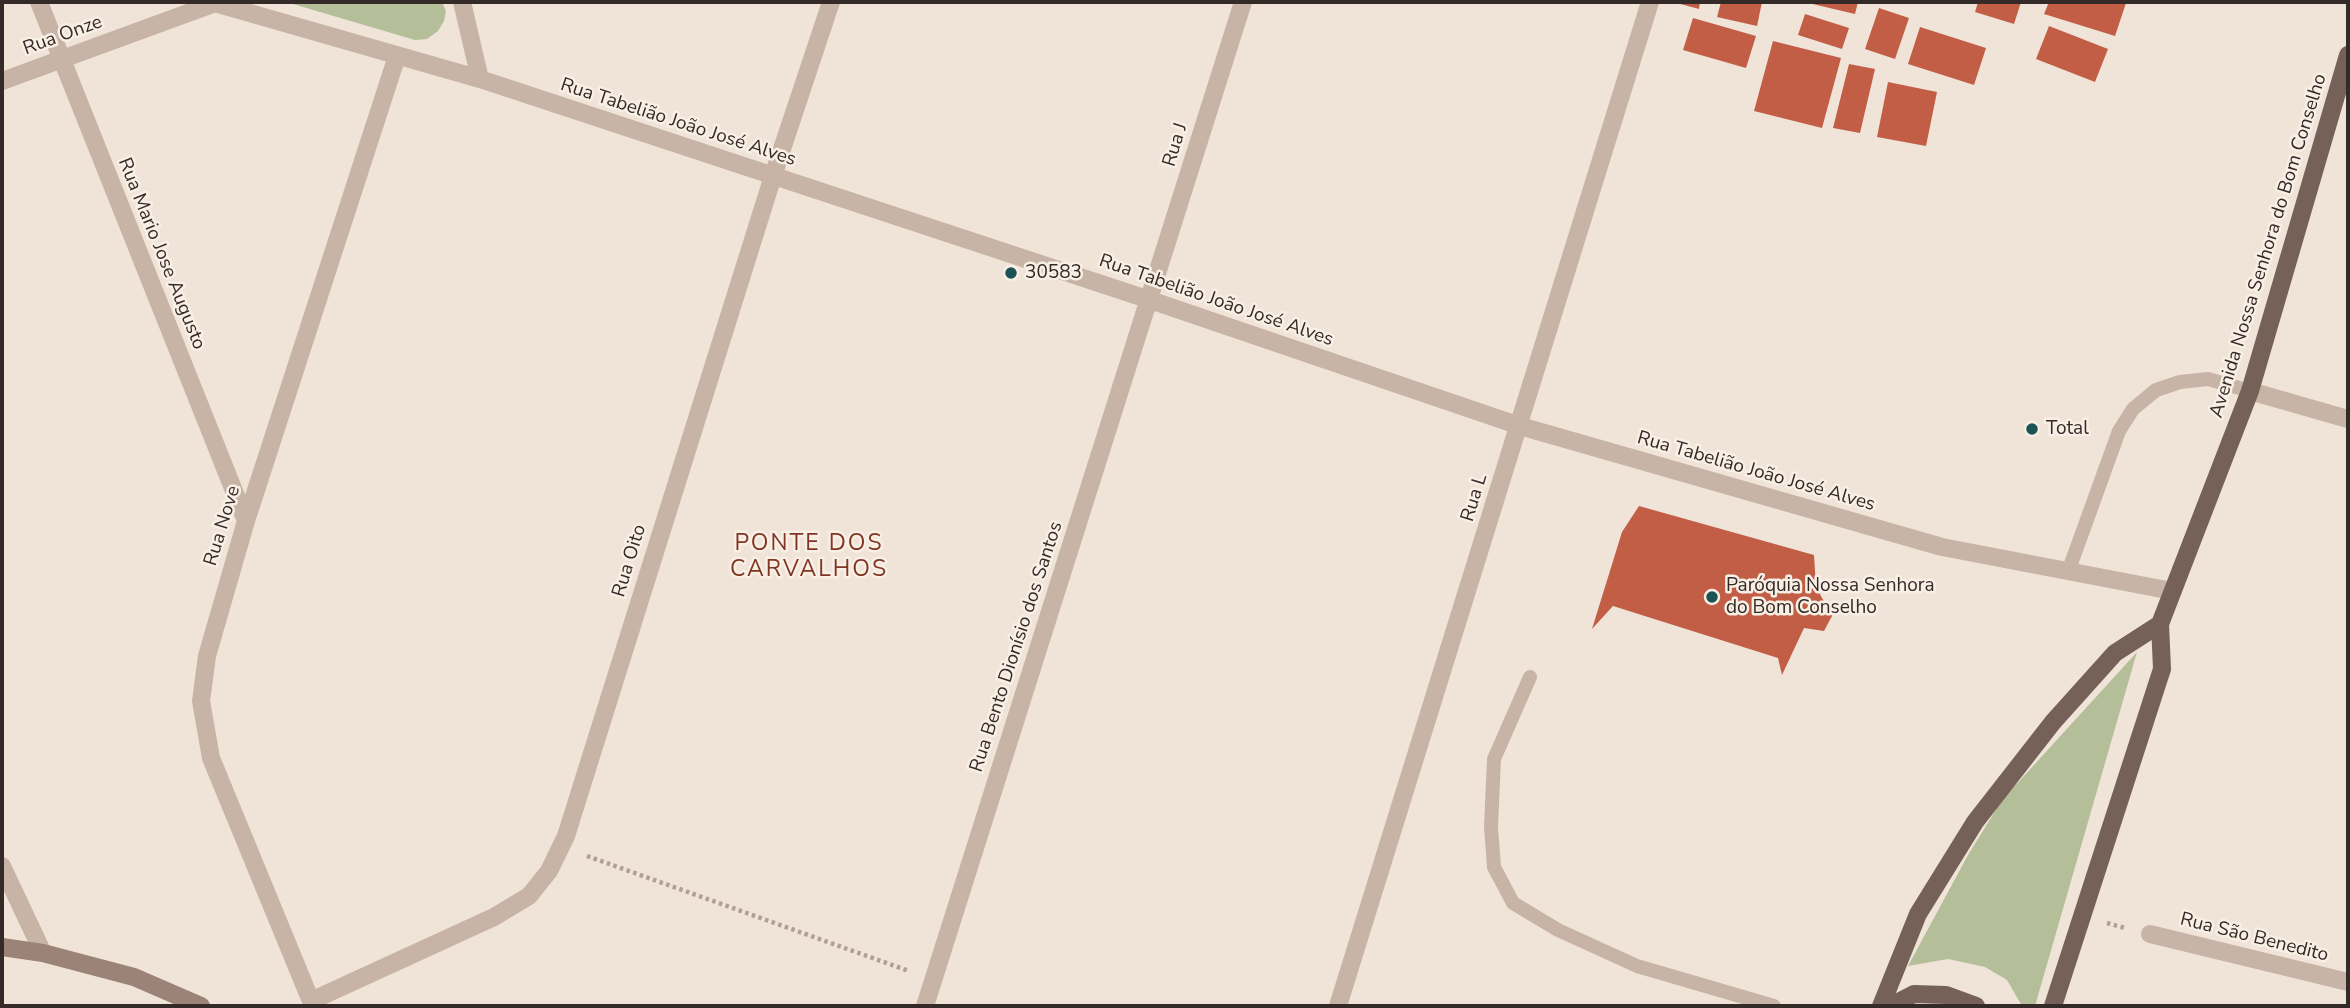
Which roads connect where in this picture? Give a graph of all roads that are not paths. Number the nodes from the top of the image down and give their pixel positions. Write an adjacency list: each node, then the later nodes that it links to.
1 (39, 2): 9 (street, Rua Mario Jose Augusto)
2 (217, 2): 8 (street, Rua Tabelião João José Alves); 9 (street, Rua Onze)
3 (462, 2): 10 (street)
4 (831, 2): 12 (street, Rua Oito)
5 (1243, 2): 13 (street, Rua J)
6 (1650, 2): 16 (street, Rua L)
7 (2348, 55): 14 (main road, Avenida Nossa Senhora do Bom Conselho)
8 (397, 56): 10 (street, Rua Tabelião João José Alves); 17 (street, Rua Nove)
9 (60, 58): 11 (street, Rua Onze); 17 (street, Rua Mario Jose Augusto)
10 (480, 79): 12 (street, Rua Tabelião João José Alves)
11 (2, 81)
12 (774, 176): 13 (street, Rua Tabelião João José Alves); 27 (street, Rua Oito)
13 (1150, 300): 16 (street, Rua Tabelião João José Alves); 29 (street, Rua Bento Dionísio dos Santos)
14 (2250, 391): 15 (street); 18 (lane); 19 (main road, Avenida Nossa Senhora do Bom Conselho)
15 (2348, 419)
16 (1520, 426): 18 (street, Rua Tabelião João José Alves); 30 (street, Rua L)
17 (246, 521): 27 (street, Rua Nove)
18 (2068, 572): 19 (street, Rua Tabelião João José Alves)
19 (2172, 591): 20 (main road, Avenida Nossa Senhora do Bom Conselho)
20 (2160, 624): 32 (main road); 35 (main road, Avenida Nossa Senhora do Bom Conselho)
21 (1530, 677): 31 (lane)
22 (2, 866): 25 (street)
23 (2150, 934): 26 (street, Rua São Benedito)
24 (2, 947): 25 (street)
25 (43, 953): 28 (street)
26 (2348, 982)
27 (312, 1004)
28 (201, 1006)
29 (925, 1006)
30 (1338, 1006)
31 (1774, 1006)
32 (1881, 1006)
33 (1891, 1006): 34 (main road)
34 (1976, 1006)
35 (2053, 1006)

